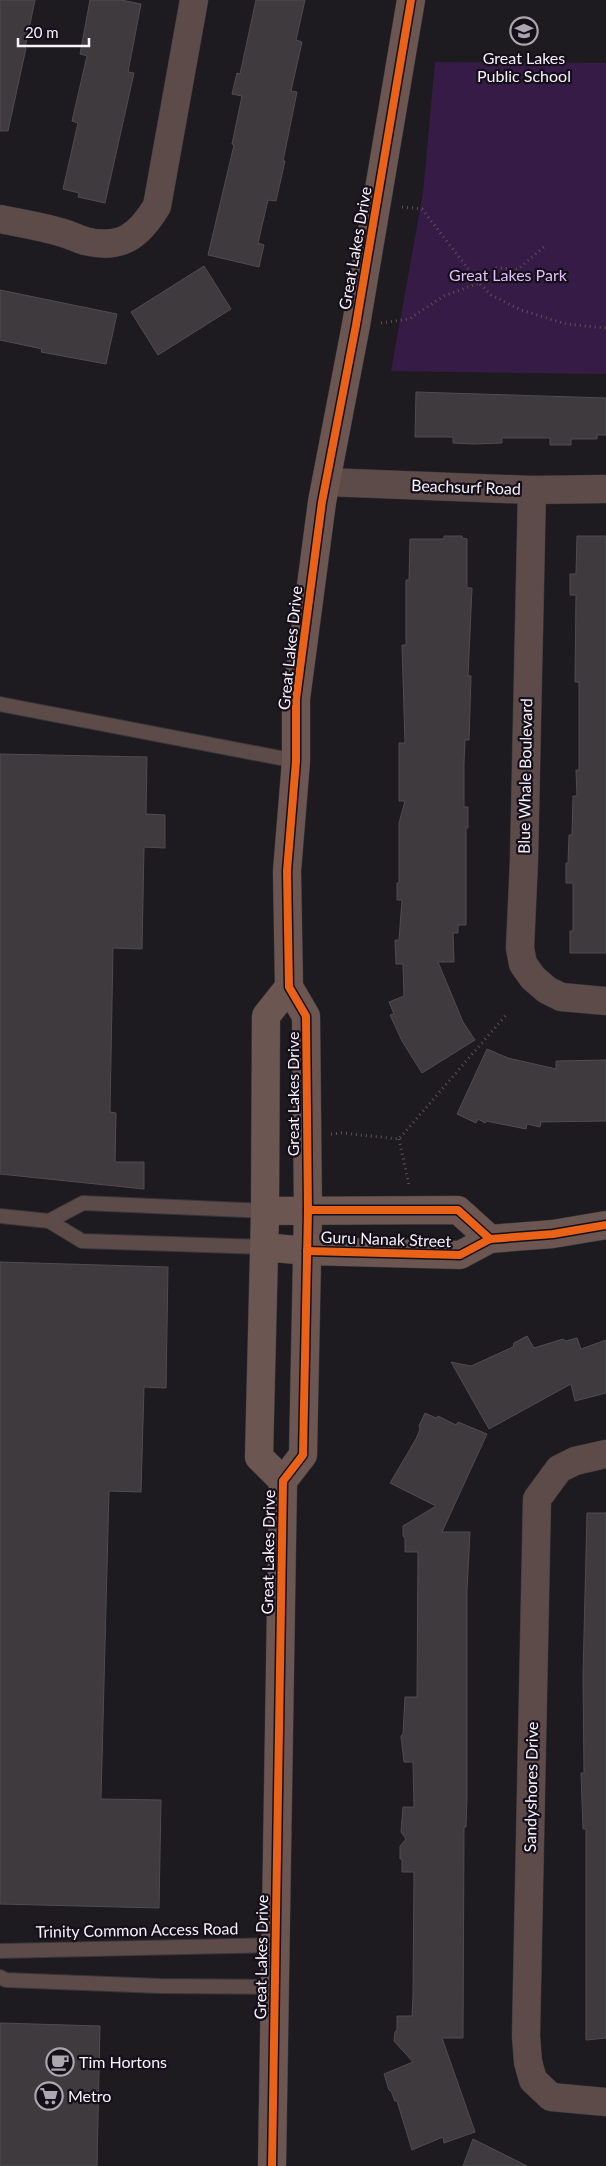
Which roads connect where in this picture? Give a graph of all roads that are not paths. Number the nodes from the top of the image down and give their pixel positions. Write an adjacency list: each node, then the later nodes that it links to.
1 (194, 0): 3 (street)
2 (412, 0): 4 (street, Great Lakes Drive)
3 (0, 219)
4 (326, 482): 6 (street, Beachsurf Road); 8 (street, Great Lakes Drive)
5 (606, 489): 6 (street, Beachsurf Road)
6 (532, 490): 10 (street, Blue Whale Boulevard)
7 (0, 704): 8 (lane)
8 (296, 761): 9 (street, Great Lakes Drive)
9 (289, 987): 11 (street, Great Lakes Drive); 12 (street, Great Lakes Drive)
10 (606, 1001)
11 (308, 1210): 12 (street, Guru Nanak Street); 16 (street, Guru Nanak Street); 18 (street, Great Lakes Drive)
12 (266, 1211): 14 (lane); 17 (street, Great Lakes Drive)
13 (0, 1216): 14 (lane)
14 (49, 1221): 17 (lane)
15 (606, 1225): 16 (street, Guru Nanak Street)
16 (490, 1240): 18 (street, Guru Nanak Street)
17 (264, 1247): 18 (street, Guru Nanak Street); 20 (street, Great Lakes Drive)
18 (307, 1251): 20 (street, Great Lakes Drive)
19 (606, 1454): 25 (street, Sandyshores Drive)
20 (284, 1481): 21 (street, Great Lakes Drive)
21 (276, 1945): 22 (lane, Trinity Common Access Road); 24 (street, Great Lakes Drive)
22 (0, 1951)
23 (0, 1977): 24 (lane)
24 (274, 1987): 26 (street, Great Lakes Drive)
25 (606, 2102)
26 (272, 2166)

